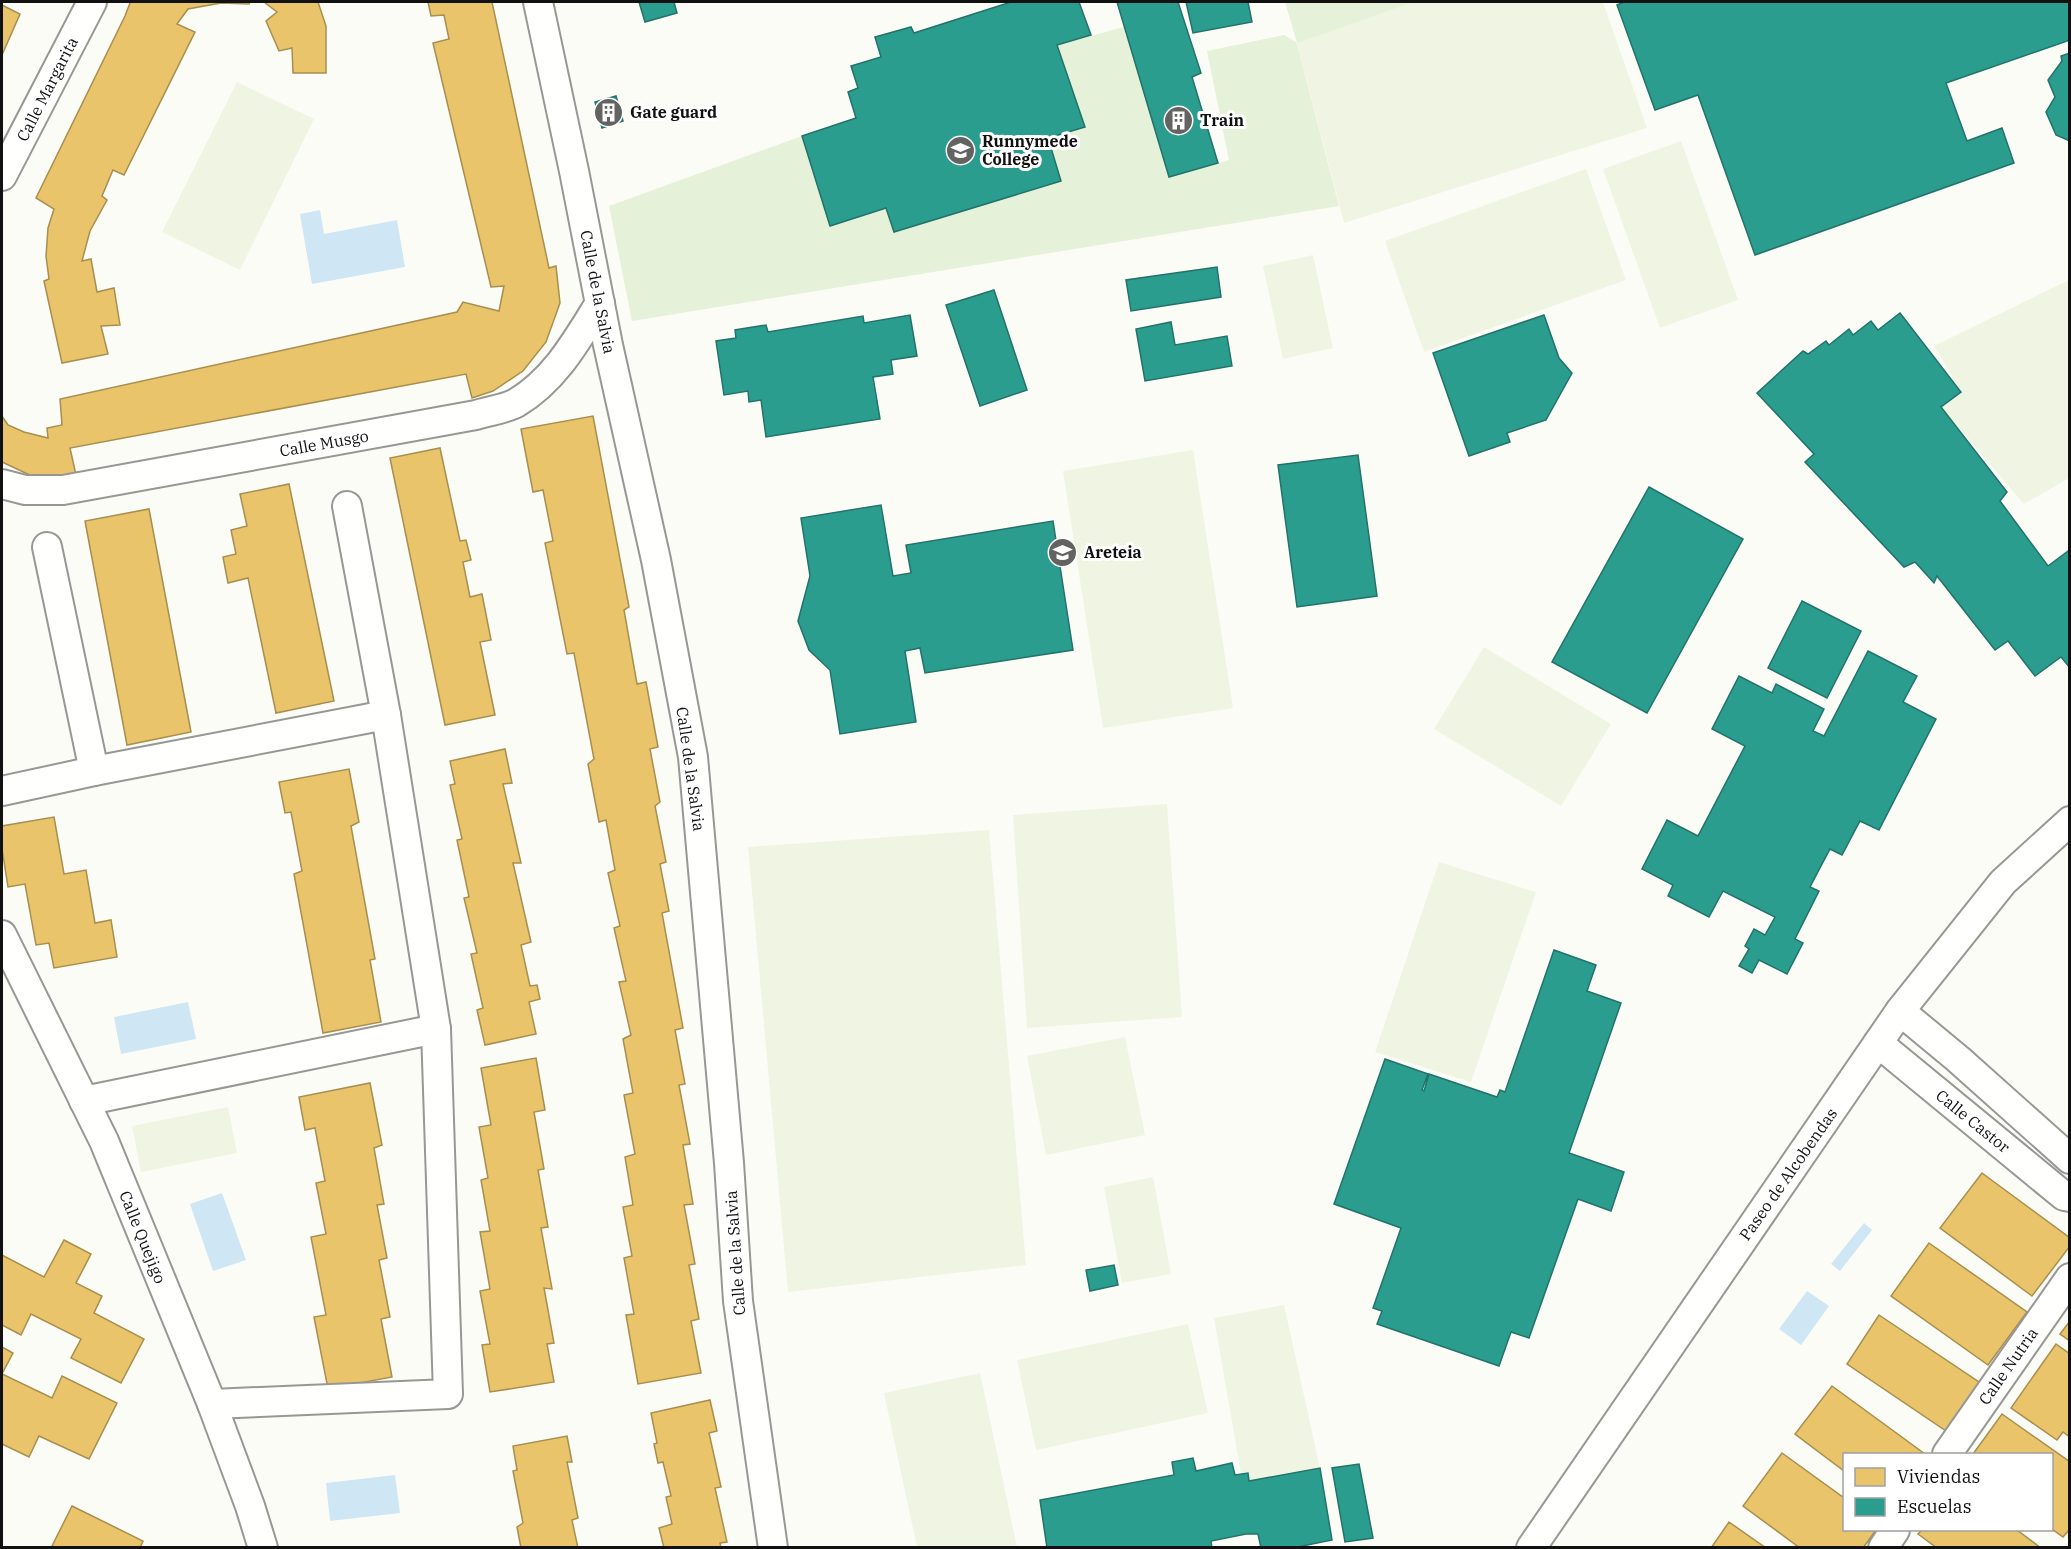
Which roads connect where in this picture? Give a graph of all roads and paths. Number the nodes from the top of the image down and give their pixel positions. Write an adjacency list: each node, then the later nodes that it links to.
1 (92, 2): 3 (street, Calle Margarita)
2 (538, 2): 4 (street, Calle de la Salvia)
3 (2, 177)
4 (600, 303): 5 (street, Calle Musgo); 24 (street, Calle de la Salvia)
5 (2, 484)
6 (347, 506): 8 (street)
7 (47, 548): 9 (street)
8 (386, 715): 9 (street); 14 (street)
9 (94, 771): 10 (street)
10 (2, 791)
11 (2070, 822): 13 (street, Paseo de Alcobendas)
12 (2, 935): 16 (street, Calle Quejigo)
13 (1900, 1011): 15 (street, Paseo de Alcobendas); 17 (street, Calle Castor)
14 (436, 1029): 16 (street); 20 (street)
15 (1878, 1043): 18 (street, Calle Castor); 25 (street, Paseo de Alcobendas)
16 (84, 1101): 20 (street, Calle Quejigo)
17 (2070, 1159)
18 (2070, 1197)
19 (2070, 1278): 21 (street, Calle Nutria)
20 (212, 1404): 23 (street, Calle Quejigo)
21 (1948, 1453)
22 (1894, 1531): 26 (street)
23 (263, 1548)
24 (773, 1548)
25 (1531, 1548)
26 (1883, 1548)

